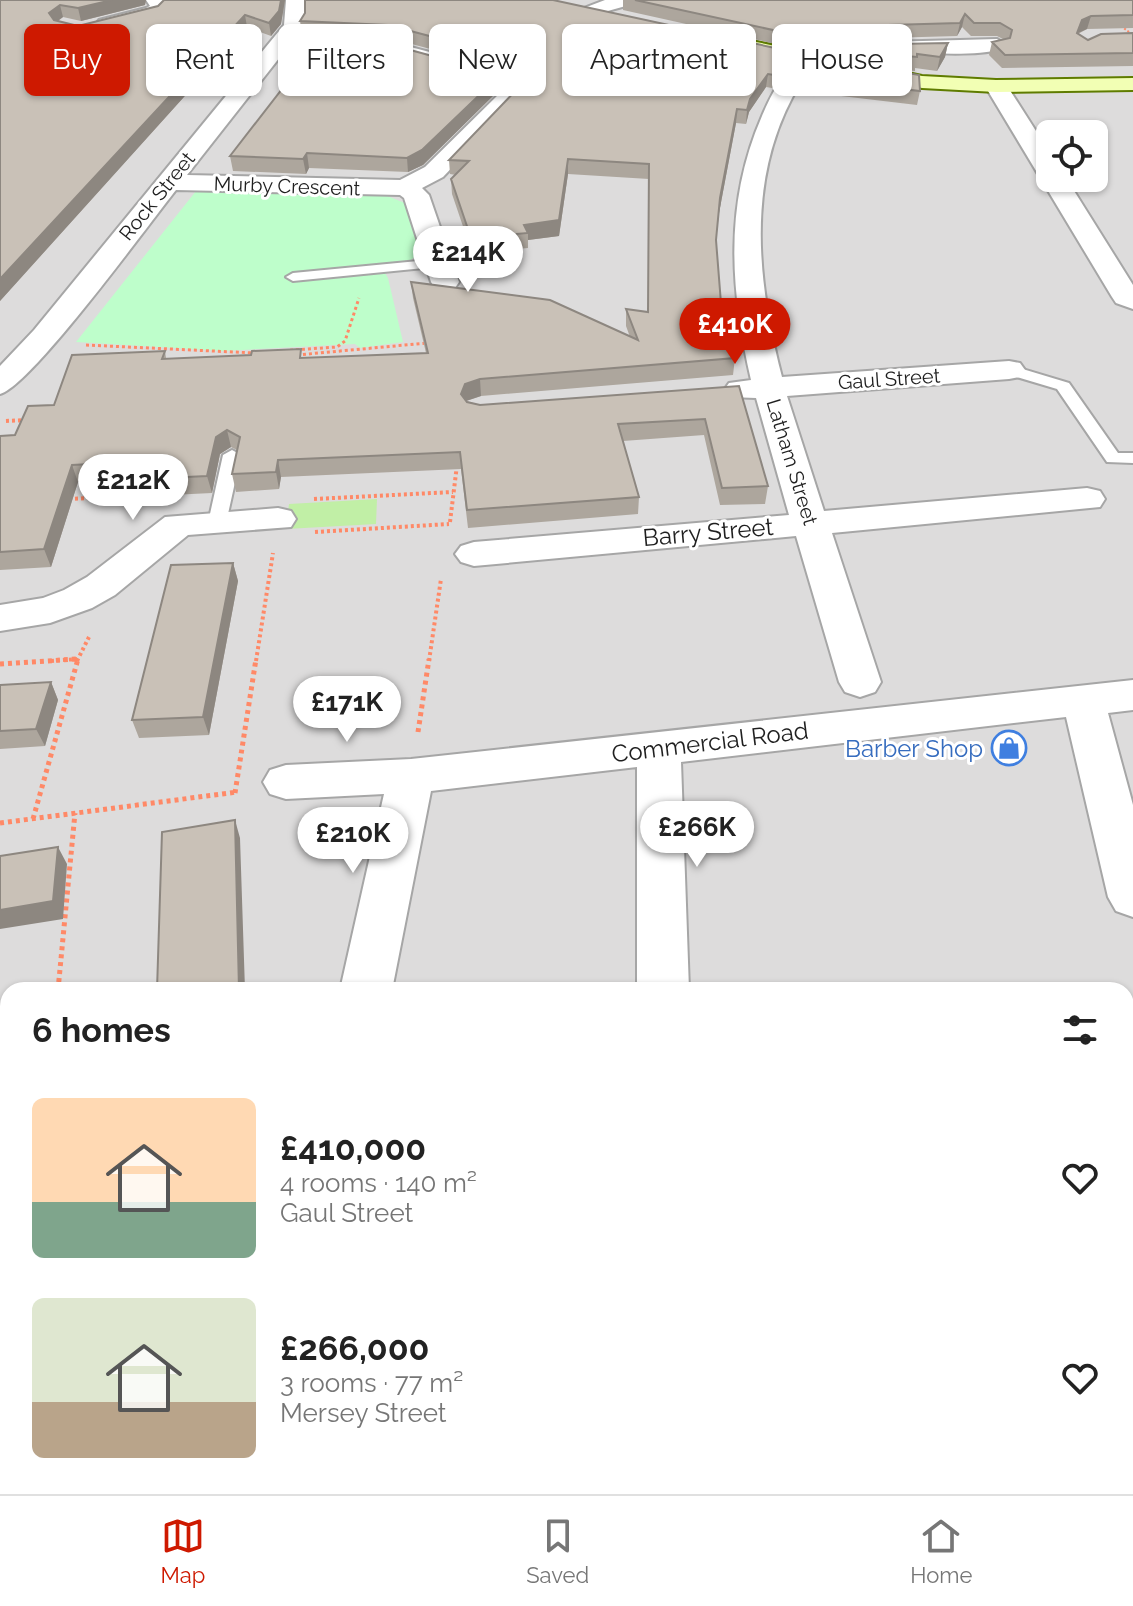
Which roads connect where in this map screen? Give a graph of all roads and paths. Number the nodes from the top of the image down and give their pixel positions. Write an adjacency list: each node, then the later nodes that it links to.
1 (155, 0): 6 (street)
2 (295, 0): 7 (street, Rock Street)
3 (562, 5): 4 (street)
4 (628, 10)
5 (1112, 21): 8 (path)
6 (105, 24)
7 (294, 24)
8 (1133, 35)
9 (997, 45): 10 (street)
10 (948, 46): 12 (street); 14 (street)
11 (278, 47): 20 (street, Rock Street)
12 (912, 47)
13 (413, 52): 21 (street)
14 (974, 56)
15 (912, 80): 17 (street)
16 (1133, 84): 17 (street)
17 (996, 86): 19 (street)
18 (784, 96): 35 (street, Latham Street)
19 (1036, 150)
20 (169, 182): 21 (street, Murby Crescent); 28 (street, Rock Street)
21 (405, 187): 24 (street)
22 (1062, 192): 26 (street)
23 (360, 270): 24 (lane); 25 (lane); 29 (path)
24 (442, 273)
25 (293, 277)
26 (1133, 300)
27 (15, 333): 28 (street)
28 (45, 336): 32 (path); 34 (street, Rock Street)
29 (345, 341): 31 (path); 32 (path)
30 (434, 342): 31 (path)
31 (347, 352): 32 (path)
32 (268, 353)
33 (1009, 370): 35 (street, Gaul Street); 40 (lane)
34 (0, 384)
35 (768, 388): 36 (street, Gaul Street); 45 (street, Latham Street)
36 (708, 393)
37 (30, 420): 38 (path)
38 (0, 421)
39 (232, 455): 44 (lane)
40 (1133, 458)
41 (453, 492): 48 (path)
42 (60, 499): 47 (path)
43 (1087, 499): 45 (street, Barry Street)
44 (217, 523): 47 (street); 48 (street)
45 (811, 523): 49 (street, Barry Street); 54 (street, Latham Street)
46 (450, 524): 48 (path)
47 (178, 525): 50 (street)
48 (277, 526): 60 (path)
49 (474, 554)
50 (101, 586): 51 (street); 52 (path)
51 (0, 618)
52 (77, 659): 53 (path); 61 (path)
53 (0, 664)
54 (860, 682)
55 (1133, 695): 56 (street, Commercial Road)
56 (1083, 698): 57 (street, Commercial Road); 63 (street)
57 (659, 749): 58 (street, Commercial Road); 66 (street)
58 (411, 776): 59 (street, Commercial Road); 65 (street)
59 (286, 782)
60 (75, 813): 61 (path); 64 (path)
61 (33, 819): 62 (path)
62 (0, 823)
63 (1133, 897)
64 (59, 982)
65 (368, 982)
66 (663, 982)

